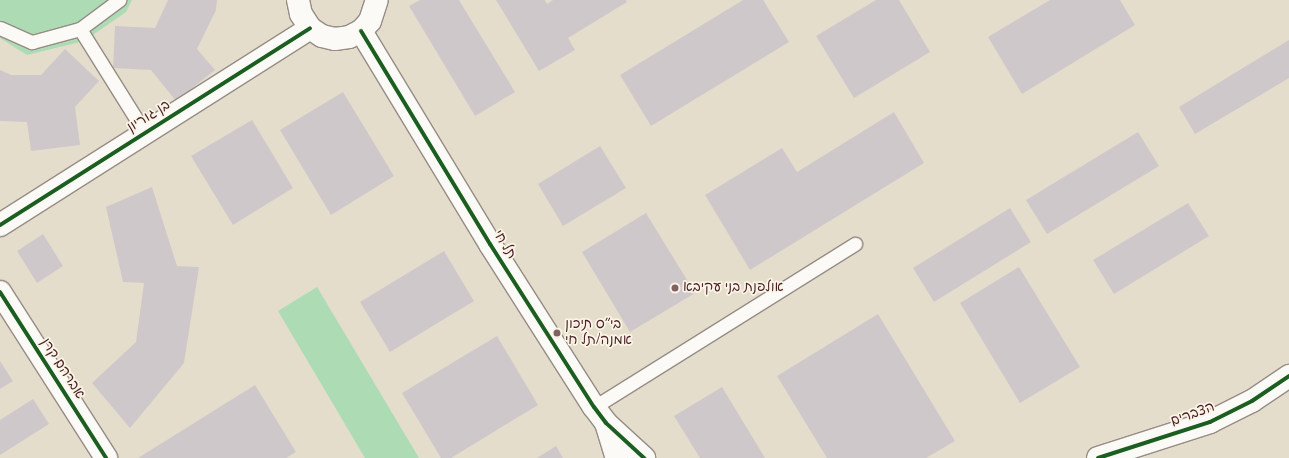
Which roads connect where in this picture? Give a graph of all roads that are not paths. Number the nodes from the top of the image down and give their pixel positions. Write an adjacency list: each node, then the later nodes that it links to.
1 (119, 0): 6 (lane)
2 (298, 0): 5 (street)
3 (377, 0): 7 (street)
4 (0, 28): 6 (lane)
5 (310, 28): 7 (street); 8 (street, בן גוריון)
6 (80, 29): 8 (lane)
7 (361, 31): 13 (street, תל חי)
8 (145, 133): 9 (street, בן גוריון)
9 (0, 225)
10 (855, 244): 13 (lane)
11 (0, 292): 14 (street, אברהם קרן)
12 (1289, 376): 17 (street, הצברים)
13 (600, 415): 15 (street, תל חי); 16 (street, תל חי)
14 (106, 458)
15 (617, 458)
16 (644, 458)
17 (1098, 458)

